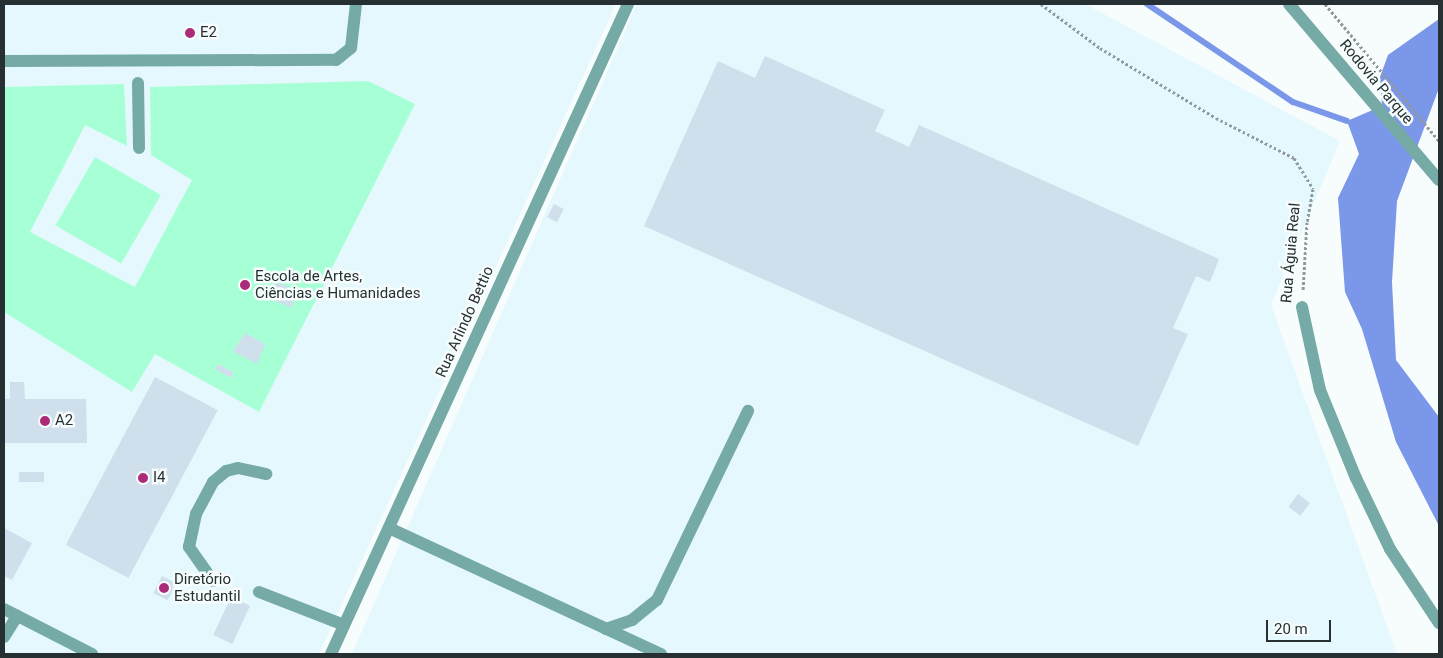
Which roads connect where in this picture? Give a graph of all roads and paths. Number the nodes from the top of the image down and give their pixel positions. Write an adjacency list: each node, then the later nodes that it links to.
1 (356, 4): 6 (street)
2 (628, 4): 14 (street, Rua Arlindo Bettio)
3 (1041, 4): 11 (path, Rua Águia Real)
4 (1289, 4): 10 (street, Rodovia Parque)
5 (1325, 4): 8 (path)
6 (4, 61)
7 (138, 83): 9 (street)
8 (1439, 141)
9 (139, 148)
10 (1439, 180)
11 (1302, 307): 19 (street, Rua Águia Real)
12 (748, 411): 21 (street)
13 (266, 474): 15 (street)
14 (389, 528): 20 (street, Rua Arlindo Bettio); 21 (street)
15 (213, 581)
16 (260, 592): 20 (street)
17 (4, 609): 18 (street)
18 (17, 616): 22 (street); 23 (street)
19 (1439, 622)
20 (344, 625): 24 (street, Rua Arlindo Bettio)
21 (606, 629): 25 (street)
22 (4, 637)
23 (92, 654)
24 (331, 654)
25 (661, 654)

